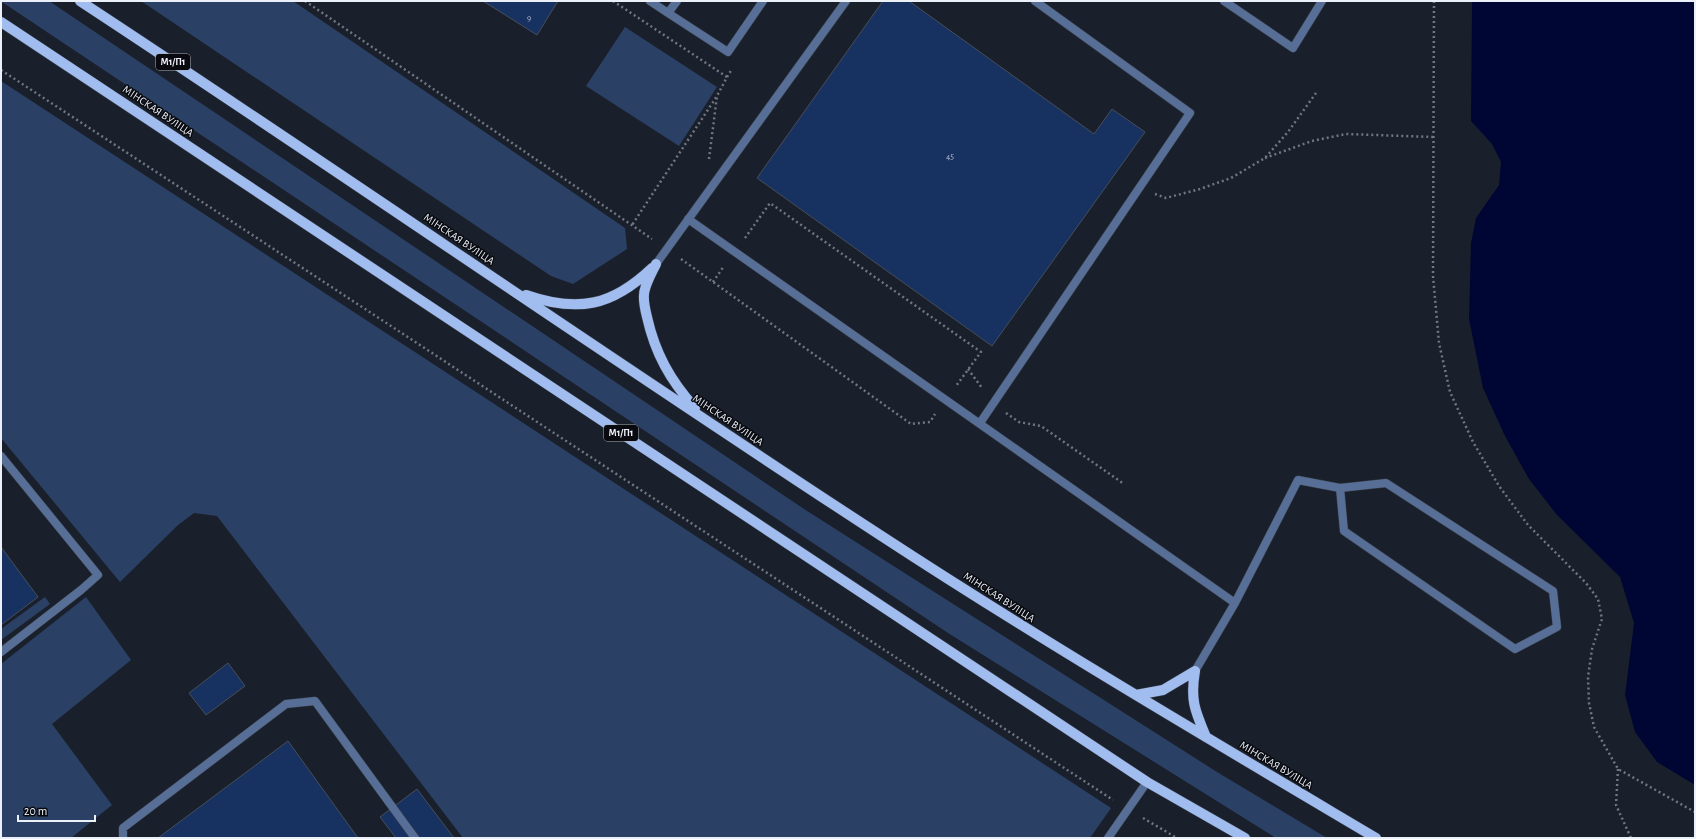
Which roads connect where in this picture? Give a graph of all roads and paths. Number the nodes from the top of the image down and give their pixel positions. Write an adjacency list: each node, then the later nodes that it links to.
1 (80, 1): 25 (main road, МІНСКАЯ ВУЛІЦА / М1/П1)
2 (613, 1): 15 (path)
3 (650, 1): 11 (lane)
4 (677, 1): 11 (lane)
5 (763, 1): 11 (lane)
6 (846, 1): 20 (lane)
7 (1035, 1): 19 (lane)
8 (1224, 1): 9 (lane)
9 (1322, 1)
10 (1434, 1): 16 (path)
11 (668, 13)
12 (1, 22): 39 (main road, МІНСКАЯ ВУЛІЦА / М1/П1)
13 (1, 70): 40 (path)
14 (1316, 93): 17 (path)
15 (717, 96): 18 (path); 21 (path)
16 (1433, 137): 17 (path); 38 (path)
17 (1265, 158): 19 (path)
18 (708, 164)
19 (1140, 188): 27 (lane)
20 (688, 219): 24 (lane); 29 (lane)
21 (632, 225)
22 (657, 233): 23 (path)
23 (652, 239)
24 (656, 264): 25 (main road); 28 (main road)
25 (513, 291): 28 (main road, МІНСКАЯ ВУЛІЦА / М1/П1)
26 (968, 369): 27 (path)
27 (994, 403): 29 (lane); 31 (path)
28 (706, 419): 36 (main road, МІНСКАЯ ВУЛІЦА / М1/П1)
29 (980, 424): 33 (lane)
30 (1, 456): 34 (lane)
31 (1124, 484)
32 (1340, 488): 32 (lane); 33 (lane)
33 (1235, 603): 35 (lane)
34 (1, 652)
35 (1195, 671): 36 (main road); 37 (main road)
36 (1136, 695): 37 (main road, МІНСКАЯ ВУЛІЦА / М1/П1)
37 (1206, 737): 47 (main road, МІНСКАЯ ВУЛІЦА / М1/П1)
38 (1618, 768): 41 (path); 48 (path)
39 (1147, 782): 40 (lane); 46 (main road, МІНСКАЯ ВУЛІЦА / М1/П1)
40 (1128, 810): 44 (lane); 45 (path)
41 (1695, 812)
42 (123, 838): 43 (lane)
43 (415, 838)
44 (1108, 838)
45 (1177, 838)
46 (1245, 838)
47 (1376, 838)
48 (1630, 838)

